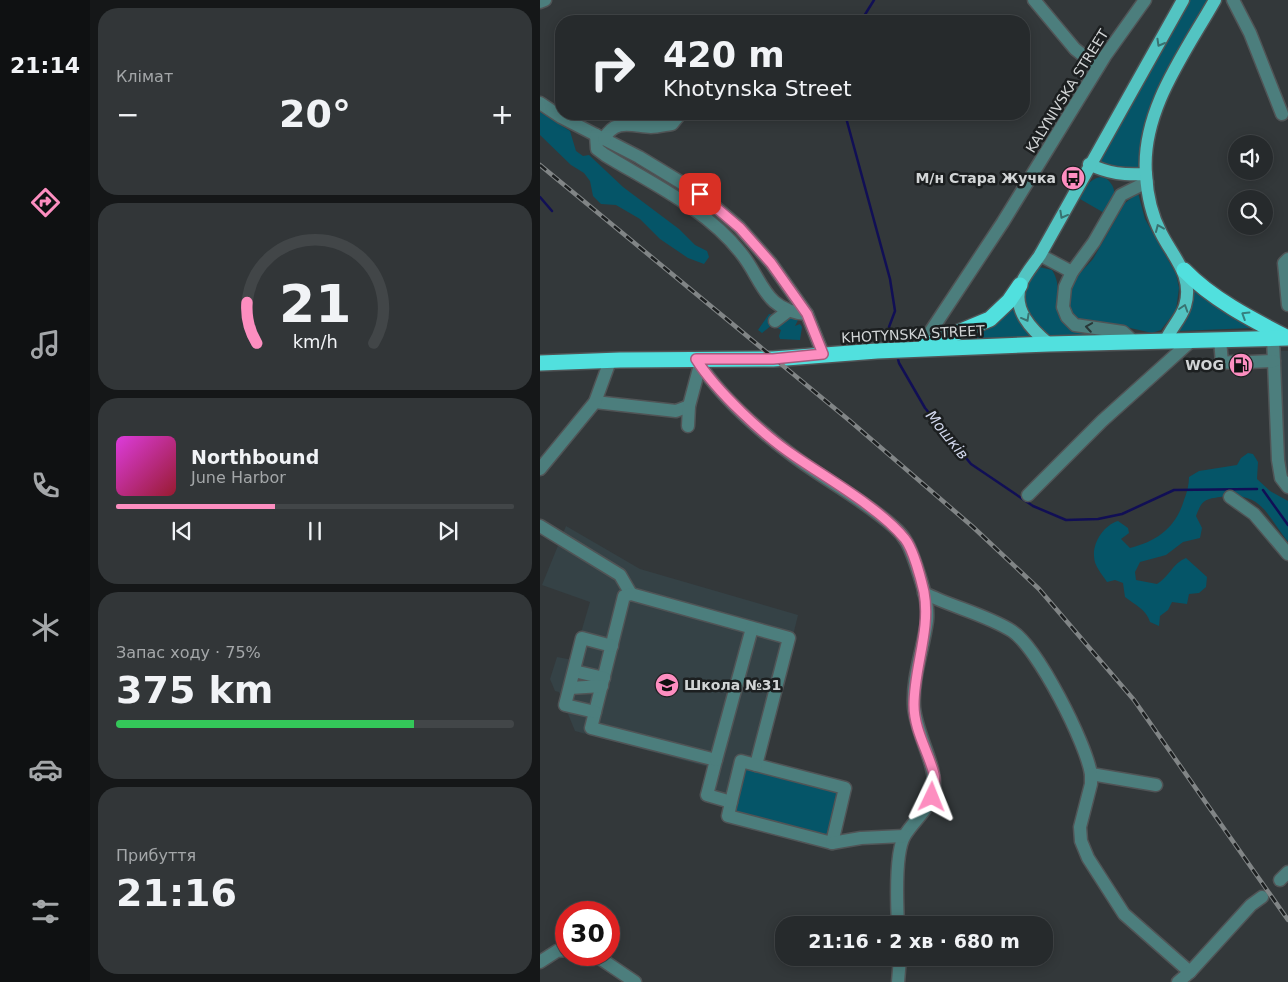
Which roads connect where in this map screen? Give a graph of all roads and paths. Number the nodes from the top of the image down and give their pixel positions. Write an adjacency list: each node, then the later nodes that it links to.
1 (545, 0): 7 (street)
2 (1034, 0): 8 (street)
3 (1145, 0): 8 (street, KALYNIVSKA STREET)
4 (1183, 0): 15 (main road, one-way to 15)
5 (1215, 0): 17 (main road)
6 (1233, 0): 11 (street)
7 (540, 2)
8 (1098, 67): 34 (street, KALYNIVSKA STREET)
9 (540, 103): 10 (street)
10 (555, 113)
11 (1282, 114)
12 (567, 120): 14 (street)
13 (675, 120): 14 (street)
14 (600, 137): 25 (street); 26 (street)
15 (1089, 164): 16 (main road); 19 (main road, one-way to 19)
16 (1122, 175): 17 (main road); 18 (street)
17 (1146, 178): 18 (street); 21 (main road, one-way to 17)
18 (1121, 196): 22 (street)
19 (1040, 255): 22 (street); 23 (main road)
20 (1288, 259): 24 (street)
21 (1184, 270): 28 (highway, one-way to 21); 32 (main road, one-way to 21)
22 (1072, 272): 31 (street, one-way to 22)
23 (1020, 285): 33 (main road, one-way to 33); 34 (highway)
24 (1288, 305)
25 (788, 311): 26 (street); 27 (street)
26 (807, 314): 35 (street)
27 (774, 321)
28 (1283, 338): 29 (highway, KHOTYNSKA STREET); 37 (street)
29 (1220, 340): 30 (highway, KHOTYNSKA STREET); 39 (street)
30 (1191, 341): 32 (highway, KHOTYNSKA STREET); 49 (street)
31 (1134, 342): 32 (highway, KHOTYNSKA STREET); 33 (highway, KHOTYNSKA STREET)
32 (1165, 342)
33 (1049, 344): 34 (highway, KHOTYNSKA STREET)
34 (913, 350): 35 (highway, KHOTYNSKA STREET)
35 (823, 354): 38 (highway, KHOTYNSKA STREET)
36 (610, 361): 38 (highway, KHOTYNSKA STREET); 41 (highway, KHOTYNSKA STREET); 43 (street)
37 (1274, 361): 40 (street); 42 (street)
38 (698, 362): 44 (street); 53 (street)
39 (1233, 362)
40 (1249, 362)
41 (540, 363)
42 (1281, 375): 46 (street)
43 (595, 402): 44 (street); 47 (street)
44 (689, 406): 45 (street)
45 (688, 426)
46 (1283, 454): 48 (street)
47 (540, 469)
48 (1286, 481)
49 (1028, 495)
50 (1230, 497): 52 (street)
51 (540, 526): 54 (street)
52 (1288, 554)
53 (924, 593): 63 (street); 66 (street)
54 (631, 594): 55 (street); 56 (street)
55 (752, 628): 61 (street); 62 (street)
56 (612, 646): 57 (street); 58 (street)
57 (574, 671): 58 (street); 59 (street)
58 (603, 682): 59 (street); 60 (street)
59 (570, 688): 60 (street)
60 (595, 712): 61 (street)
61 (716, 760): 65 (street)
62 (756, 766): 65 (street); 67 (street)
63 (1091, 774): 64 (street); 74 (street)
64 (1156, 785)
65 (731, 802): 67 (street)
66 (904, 836): 67 (street); 69 (street)
67 (832, 843)
68 (1262, 896): 74 (street)
69 (898, 916)
70 (555, 951): 71 (street)
71 (540, 962)
72 (611, 966): 75 (street)
73 (899, 966): 76 (street)
74 (1190, 972): 77 (street)
75 (635, 982)
76 (898, 982)
77 (1178, 982)

